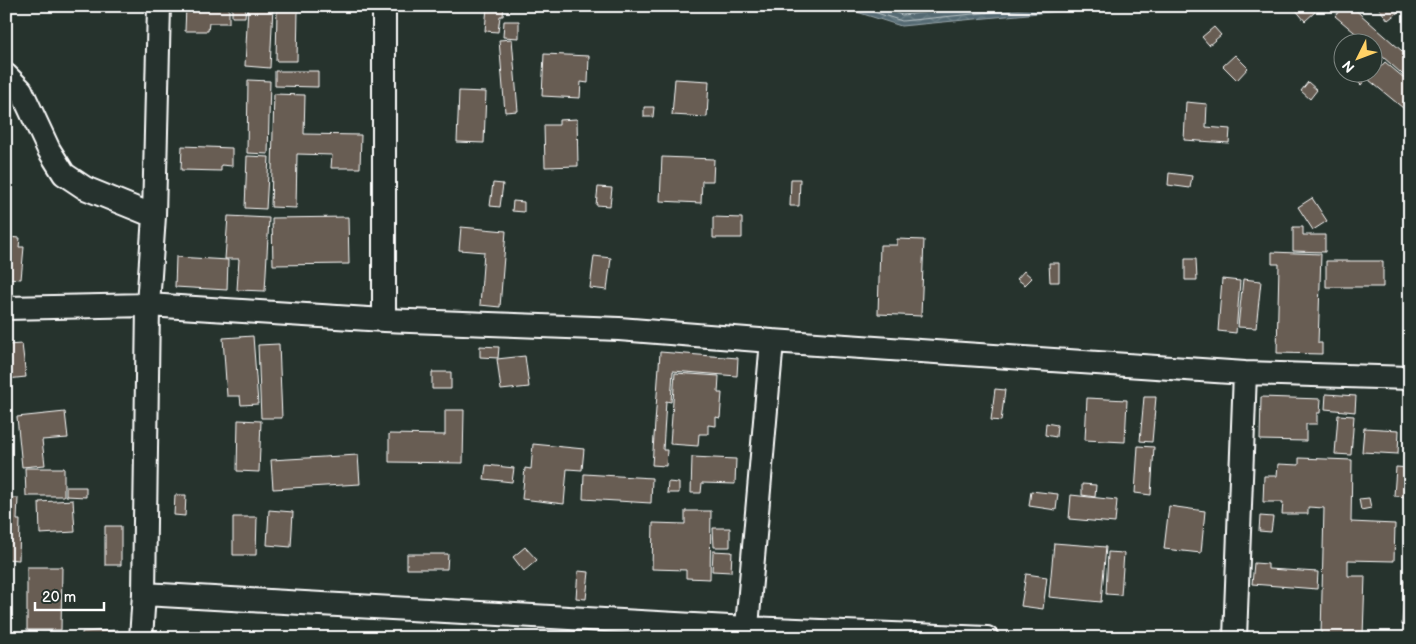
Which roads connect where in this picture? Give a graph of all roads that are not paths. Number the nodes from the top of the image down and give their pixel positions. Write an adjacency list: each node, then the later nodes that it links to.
1 (159, 6): 4 (street)
2 (384, 6): 7 (street)
3 (6, 75): 4 (street)
4 (154, 216): 5 (street)
5 (148, 305): 6 (street); 7 (street); 11 (street)
6 (6, 308)
7 (384, 320): 8 (street)
8 (772, 341): 9 (street); 12 (street)
9 (1245, 373): 10 (street); 15 (street)
10 (1410, 378)
11 (144, 594): 12 (street); 13 (street)
12 (746, 633): 14 (street)
13 (141, 638)
14 (987, 638)
15 (1235, 638)

